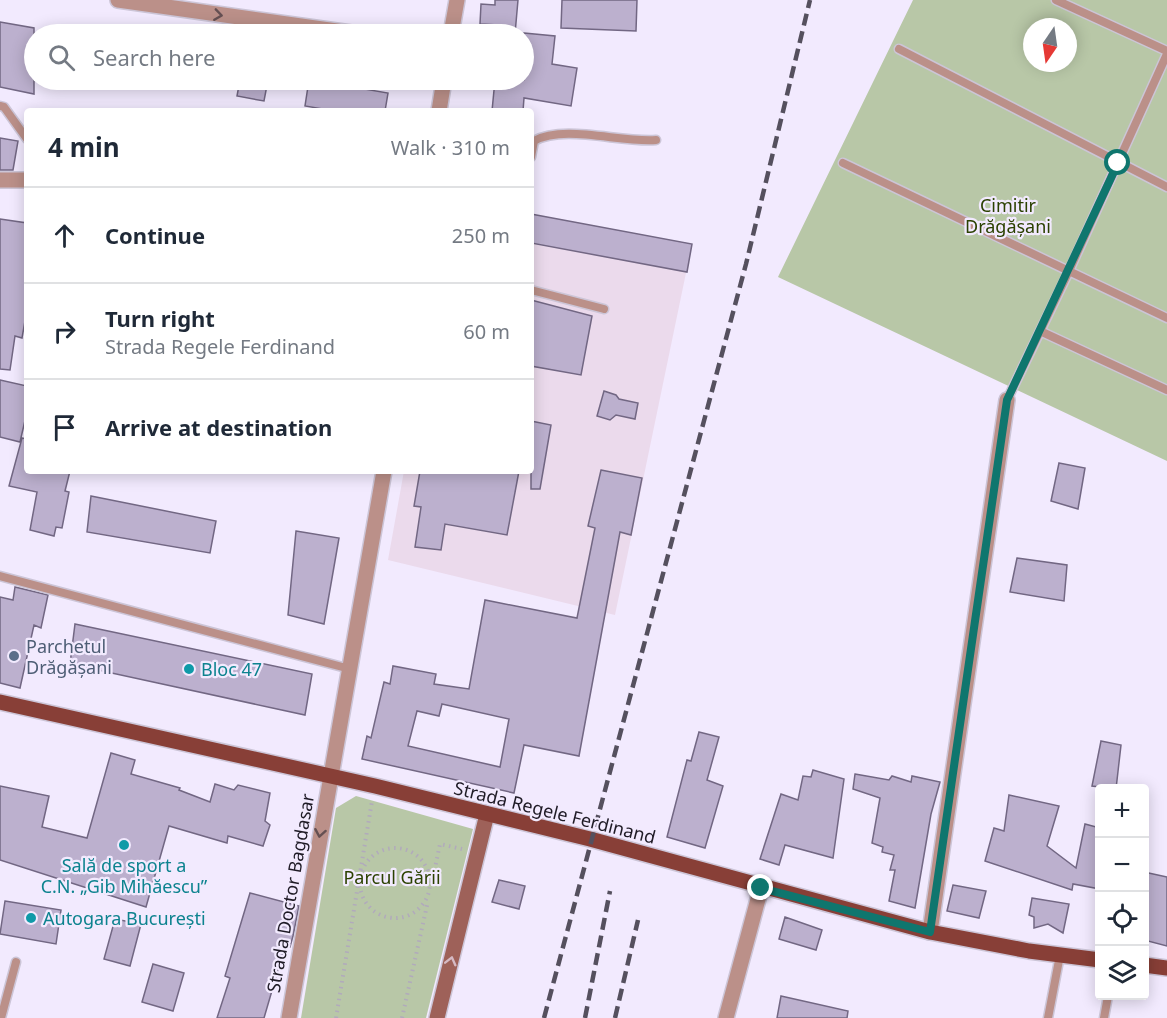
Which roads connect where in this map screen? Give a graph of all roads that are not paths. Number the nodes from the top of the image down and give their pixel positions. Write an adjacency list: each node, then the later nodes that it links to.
1 (118, 0): 4 (street)
2 (457, 0): 6 (street)
3 (1056, 0): 8 (lane)
4 (194, 5): 5 (street, one-way to 5)
5 (301, 24)
6 (453, 24)
7 (899, 49): 15 (lane)
8 (1167, 53): 15 (lane)
9 (442, 90): 11 (street)
10 (0, 106): 12 (lane)
11 (439, 108)
12 (24, 135)
13 (656, 140): 14 (lane)
14 (534, 141)
15 (1118, 163): 19 (lane); 20 (lane)
16 (843, 164): 20 (lane)
17 (0, 180): 18 (street)
18 (24, 181)
19 (1167, 187)
20 (1068, 273): 23 (lane); 24 (lane)
21 (534, 291): 22 (lane)
22 (604, 309)
23 (1167, 318)
24 (1040, 331): 25 (lane); 26 (lane)
25 (1167, 390)
26 (1007, 400): 34 (street)
27 (383, 474): 29 (street, Strada Doctor Bagdasar)
28 (0, 576): 29 (lane)
29 (350, 669): 31 (street, Strada Doctor Bagdasar)
30 (0, 702): 31 (main road, Strada Regele Ferdinand)
31 (330, 775): 32 (main road, Strada Regele Ferdinand); 42 (street, Strada Doctor Bagdasar, one-way to 42)
32 (487, 814): 33 (main road, Strada Regele Ferdinand); 43 (street, one-way to 32)
33 (761, 888): 34 (main road, Strada Regele Ferdinand); 44 (street)
34 (930, 932): 35 (main road, Strada Regele Ferdinand)
35 (1060, 955): 36 (main road, Strada Regele Ferdinand); 45 (lane)
36 (1095, 959)
37 (16, 962): 41 (lane)
38 (1149, 966): 39 (main road)
39 (1167, 968)
40 (1107, 1000): 46 (lane)
41 (1, 1018)
42 (289, 1018)
43 (437, 1018)
44 (726, 1018)
45 (1048, 1018)
46 (1104, 1018)

